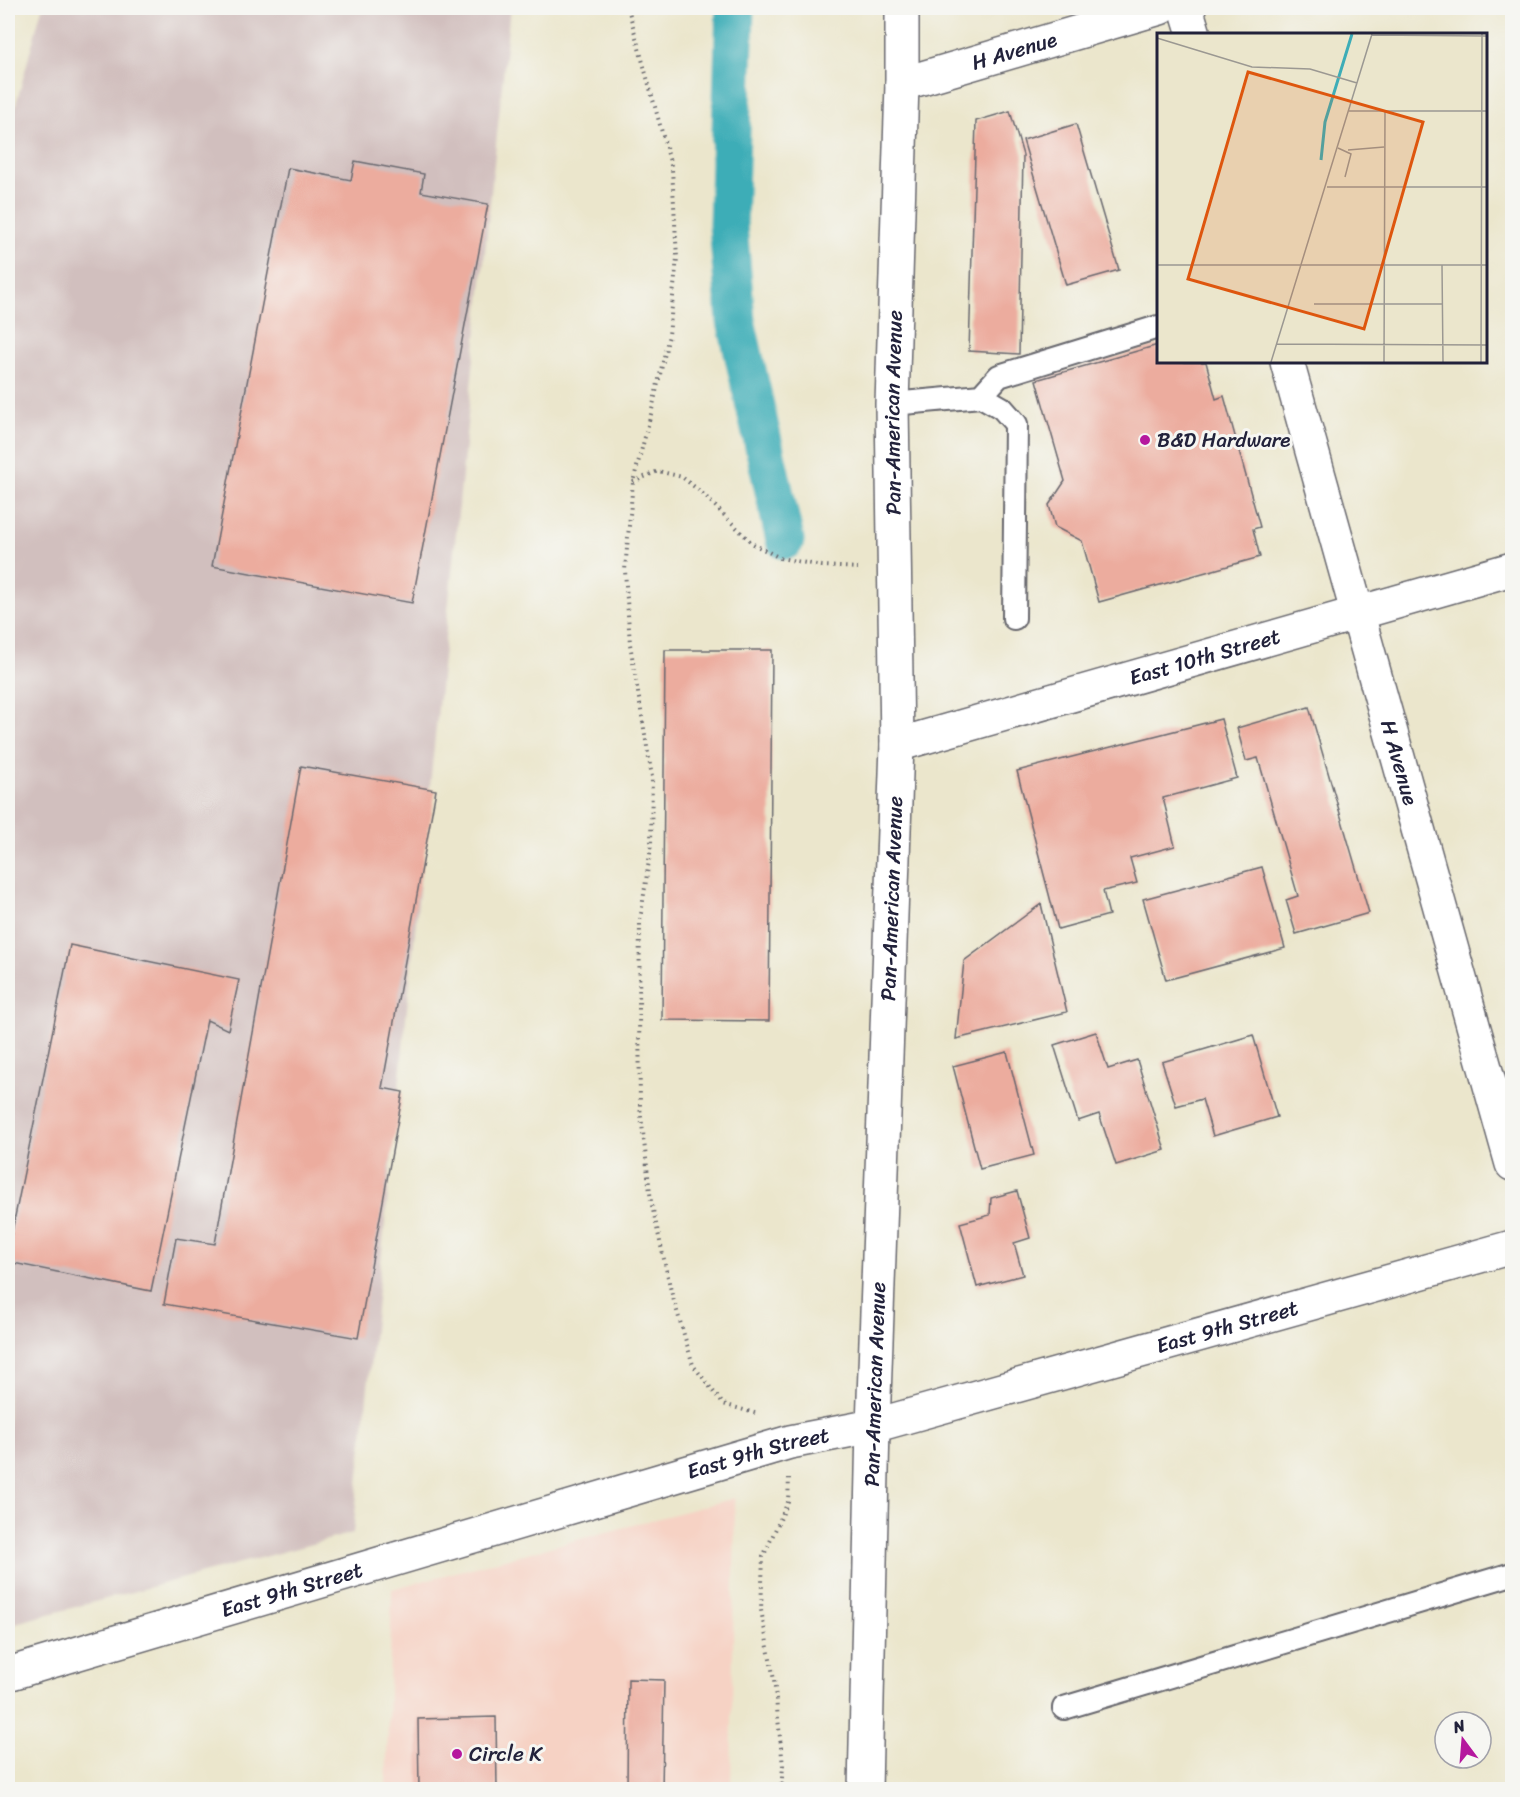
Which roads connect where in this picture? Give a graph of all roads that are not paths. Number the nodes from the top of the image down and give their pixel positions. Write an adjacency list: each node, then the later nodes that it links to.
1 (902, 8): 5 (street, Pan-American Avenue)
2 (1160, 8): 5 (street, H Avenue)
3 (1186, 8): 4 (street)
4 (1194, 33)
5 (902, 84): 9 (street, Pan-American Avenue)
6 (1157, 327): 8 (lane)
7 (1287, 363): 11 (street, H Avenue)
8 (981, 396): 9 (lane); 12 (lane)
9 (892, 404): 13 (street, Pan-American Avenue)
10 (1512, 569): 11 (street, East 10th Street)
11 (1358, 613): 13 (street, East 10th Street); 14 (street, H Avenue)
12 (1014, 618)
13 (897, 745): 16 (street, Pan-American Avenue)
14 (1512, 1164)
15 (1512, 1247): 16 (street, East 9th Street)
16 (873, 1426): 18 (street, East 9th Street); 20 (street, Pan-American Avenue)
17 (1512, 1574): 19 (lane)
18 (8, 1674)
19 (1064, 1708)
20 (865, 1790)

